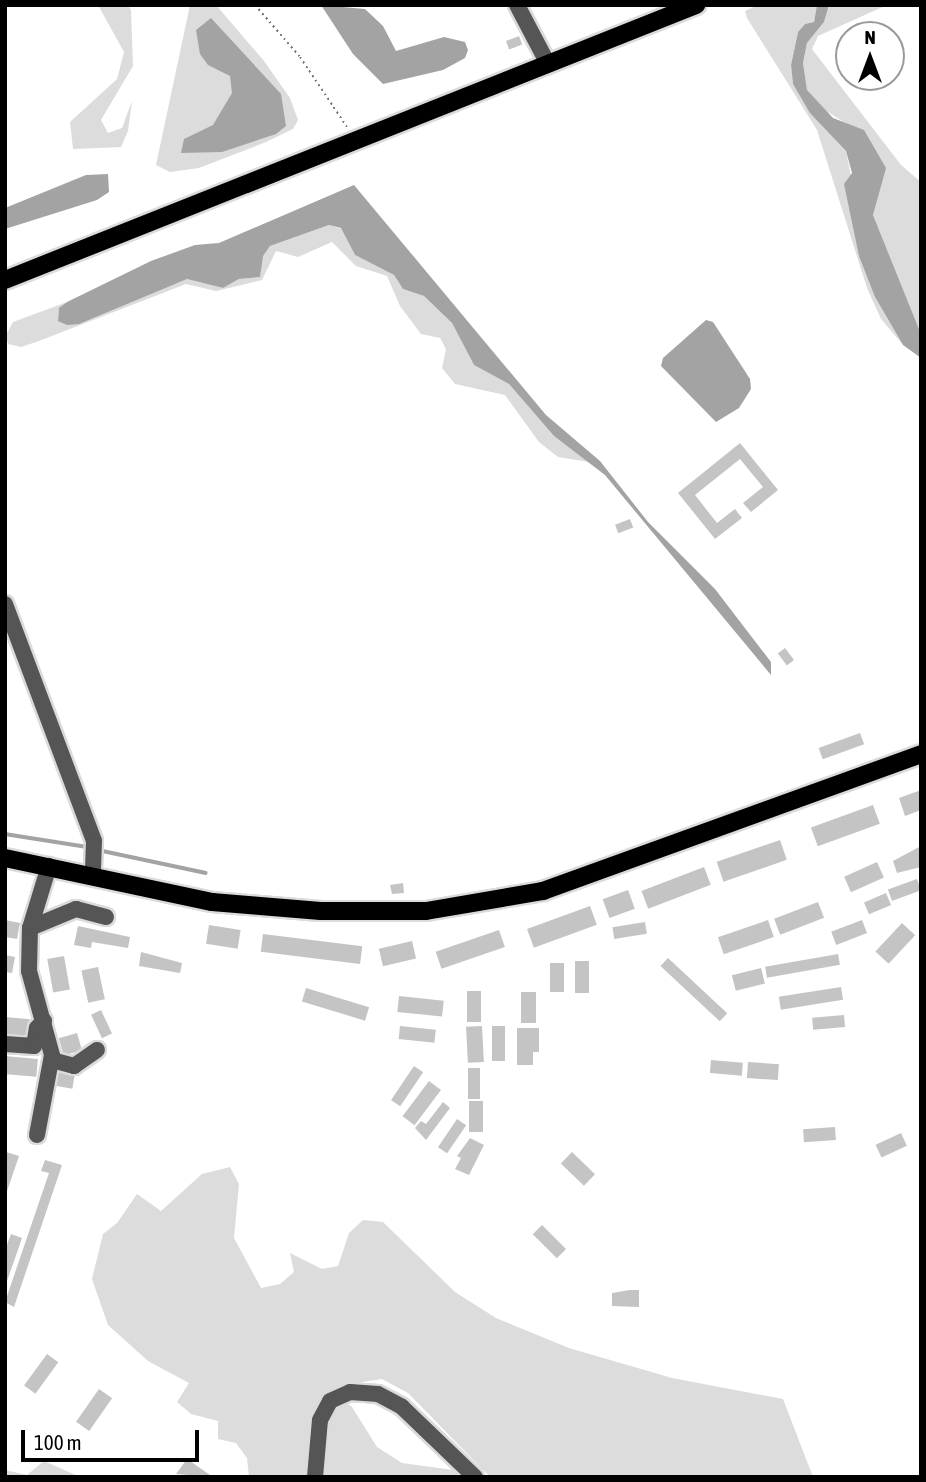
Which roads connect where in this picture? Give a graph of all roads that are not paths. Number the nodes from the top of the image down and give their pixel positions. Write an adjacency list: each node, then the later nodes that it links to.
1 (517, 5): 3 (street)
2 (696, 5): 3 (main road)
3 (548, 64): 4 (main road)
4 (5, 280)
5 (5, 604): 9 (street)
6 (921, 754): 9 (main road)
7 (5, 858): 8 (main road)
8 (49, 866): 9 (main road); 11 (street)
9 (93, 874)
10 (106, 917): 11 (street)
11 (30, 928): 12 (street)
12 (44, 1021): 13 (street); 15 (street)
13 (5, 1044)
14 (97, 1050): 15 (street)
15 (52, 1060): 16 (street)
16 (37, 1135)
17 (314, 1477): 18 (street)
18 (475, 1477)

